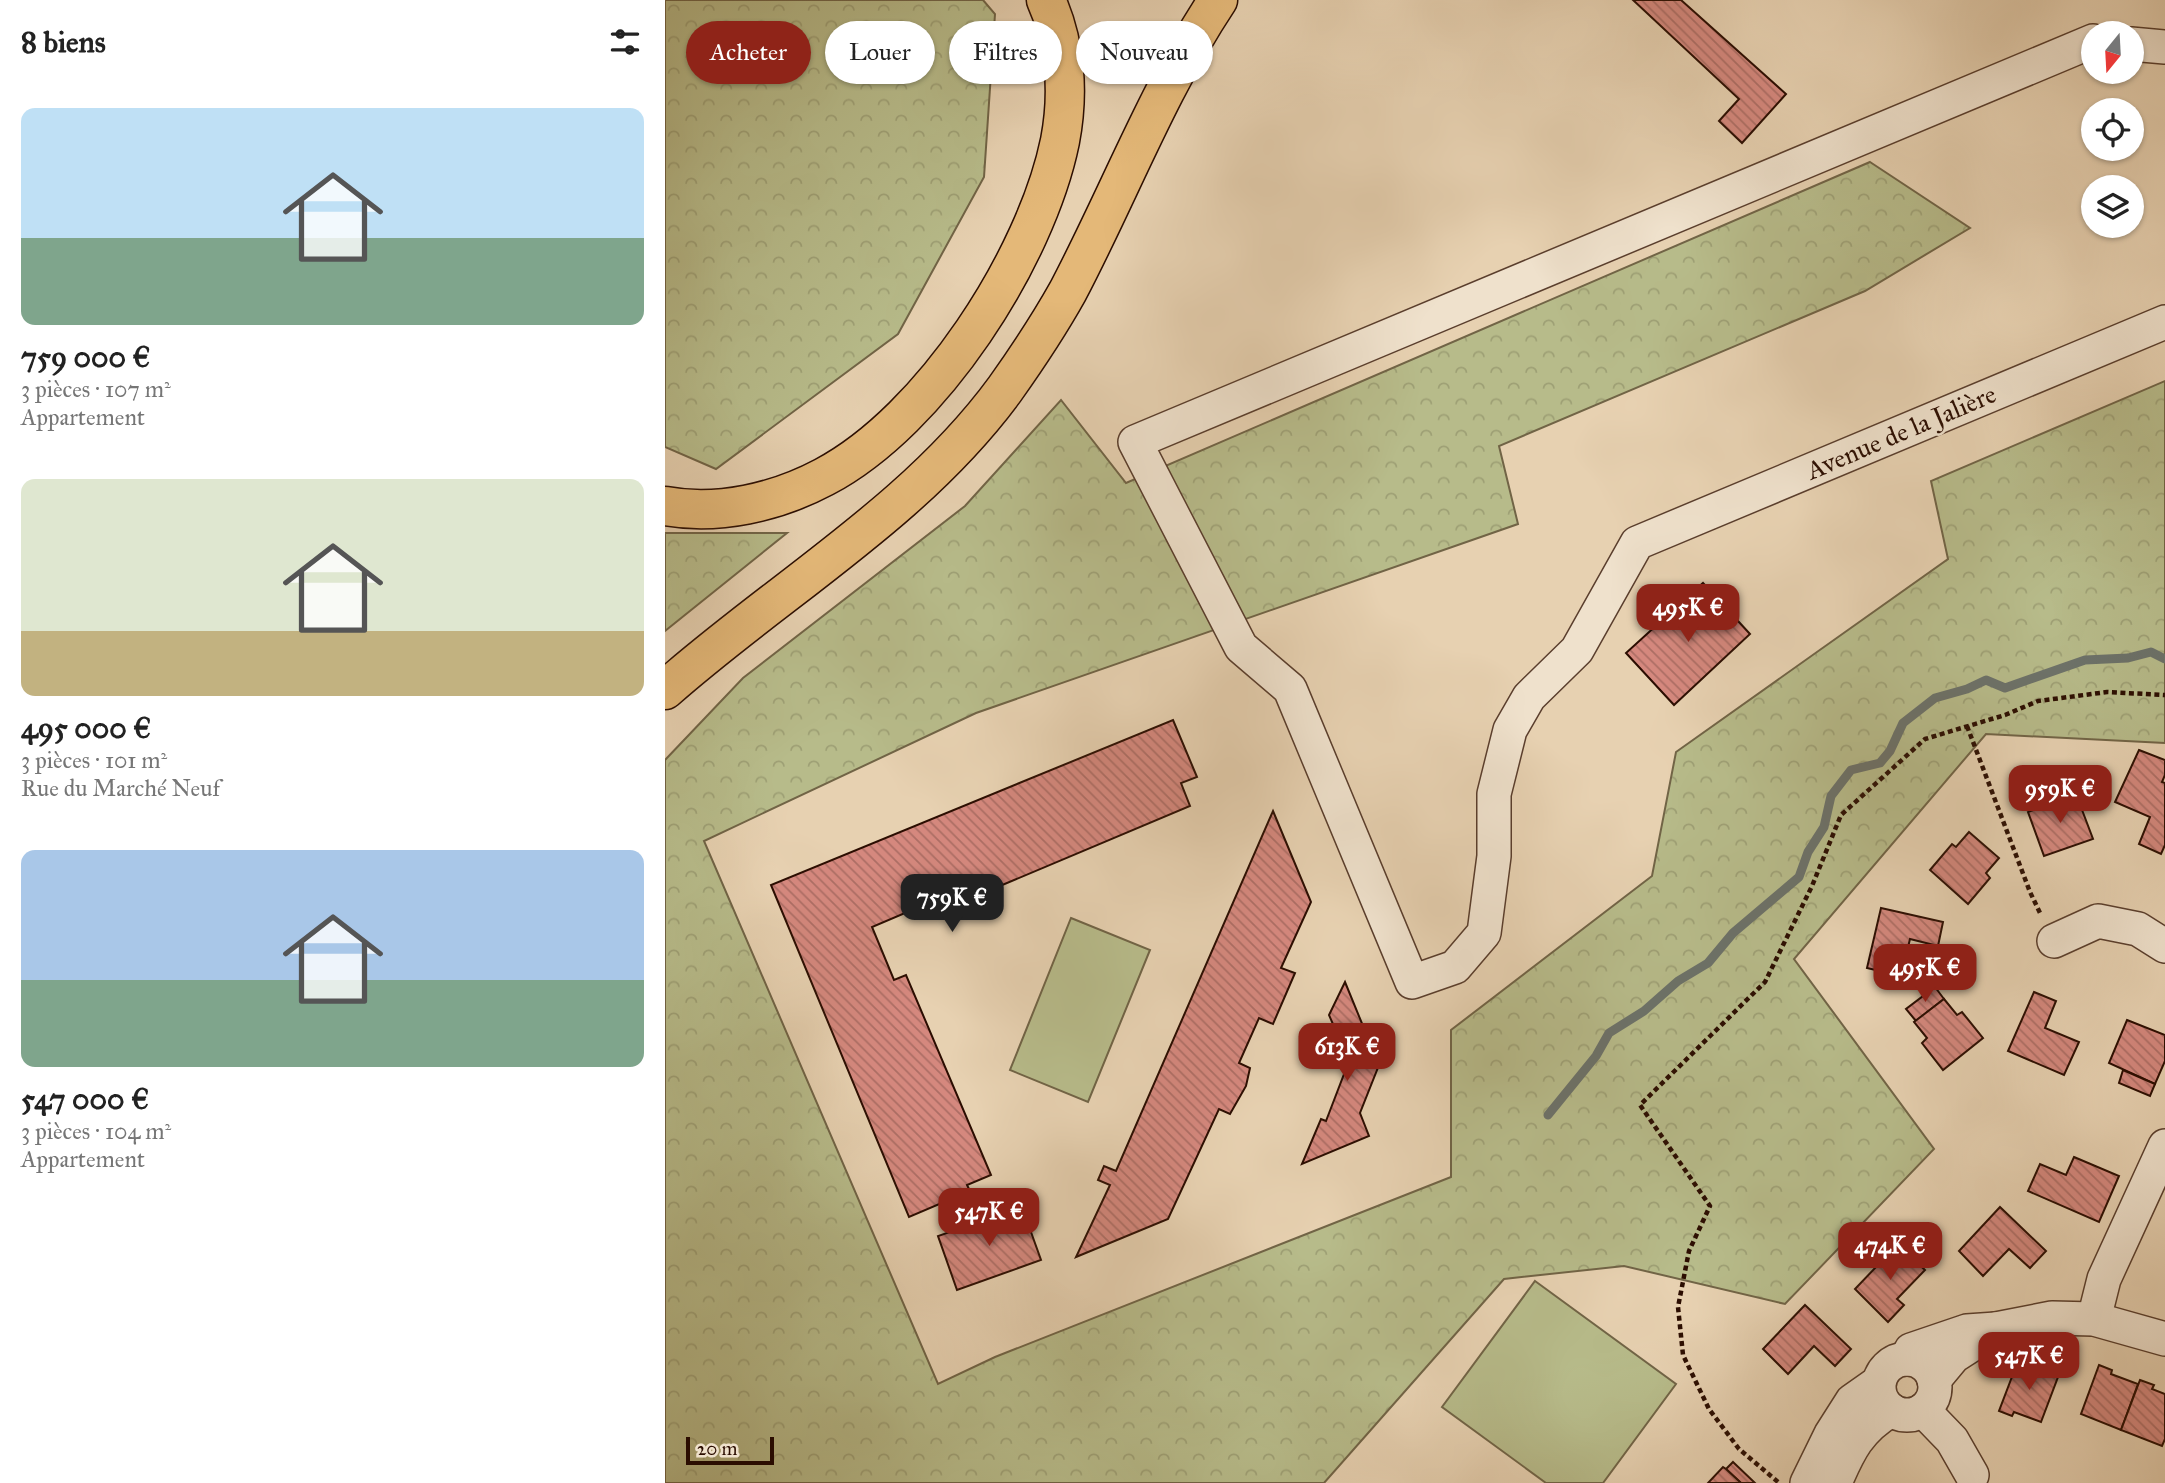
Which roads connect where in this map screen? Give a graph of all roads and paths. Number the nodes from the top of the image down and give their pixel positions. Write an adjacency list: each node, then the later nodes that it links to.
1 (1046, 0): 7 (highway)
2 (1218, 0): 8 (highway)
3 (2144, 45): 5 (street)
4 (2081, 46): 6 (street, Avenue de la Jalière)
5 (2165, 47)
6 (2165, 322)
7 (665, 506)
8 (665, 690)
9 (2165, 695): 10 (path)
10 (1967, 726): 11 (path); 19 (path)
11 (2054, 941): 12 (street)
12 (2165, 946)
13 (2165, 1146): 14 (street)
14 (2094, 1319): 15 (street); 16 (street)
15 (1996, 1329): 17 (street); 17 (street)
16 (2165, 1339)
17 (1907, 1395): 18 (street); 20 (street); 21 (street)
18 (1972, 1475)
19 (1779, 1483)
20 (1807, 1483)
21 (1835, 1483)

